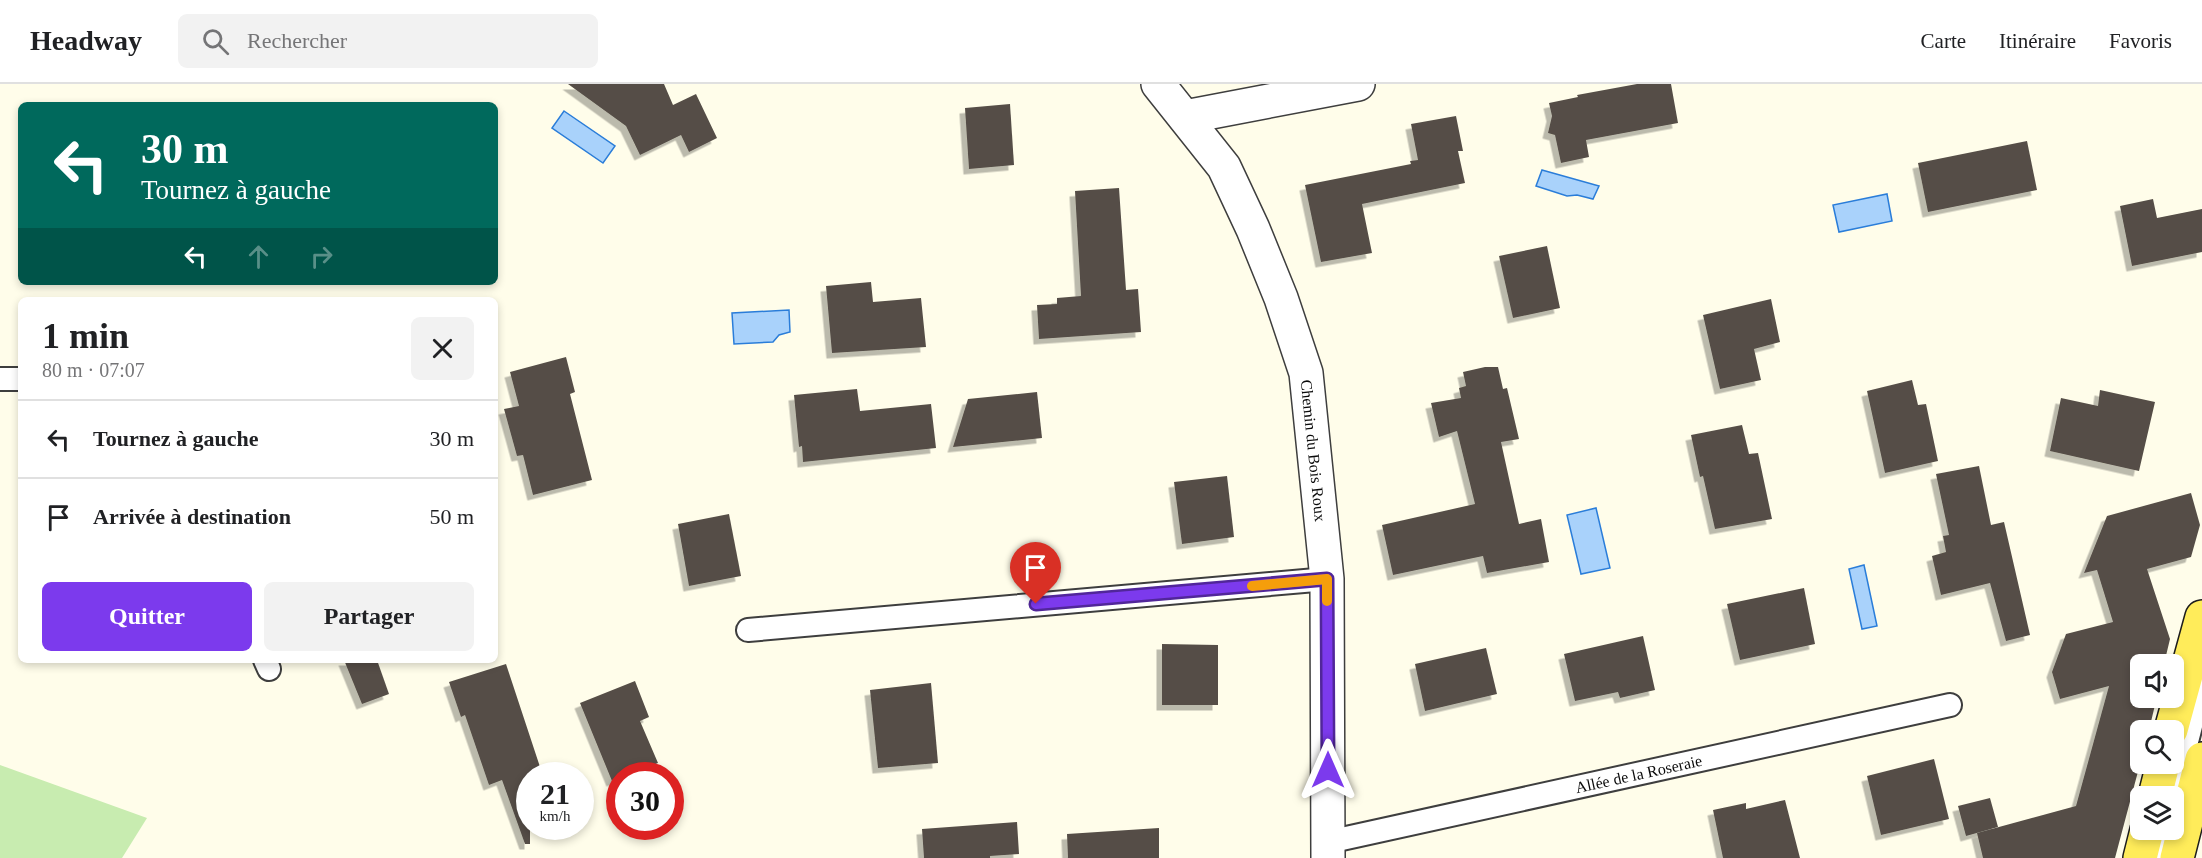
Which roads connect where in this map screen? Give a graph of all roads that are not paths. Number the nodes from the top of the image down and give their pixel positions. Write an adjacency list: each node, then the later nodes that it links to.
1 (1158, 84): 3 (street, Chemin du Bois Roux)
2 (1358, 84): 3 (street)
3 (1185, 117): 6 (street, Chemin du Bois Roux)
4 (0, 379): 5 (lane)
5 (18, 380)
6 (1327, 579): 8 (lane); 16 (street, Chemin du Bois Roux)
7 (2202, 617): 11 (main road)
8 (748, 630)
9 (2202, 683): 13 (lane)
10 (1950, 705): 16 (lane, Allée de la Roseraie)
11 (2174, 720)
12 (2202, 759): 19 (main road)
13 (2176, 786)
14 (2144, 840): 17 (main road)
15 (2162, 840): 18 (lane)
16 (1328, 850)
17 (2140, 858)
18 (2157, 858)
19 (2177, 858)

